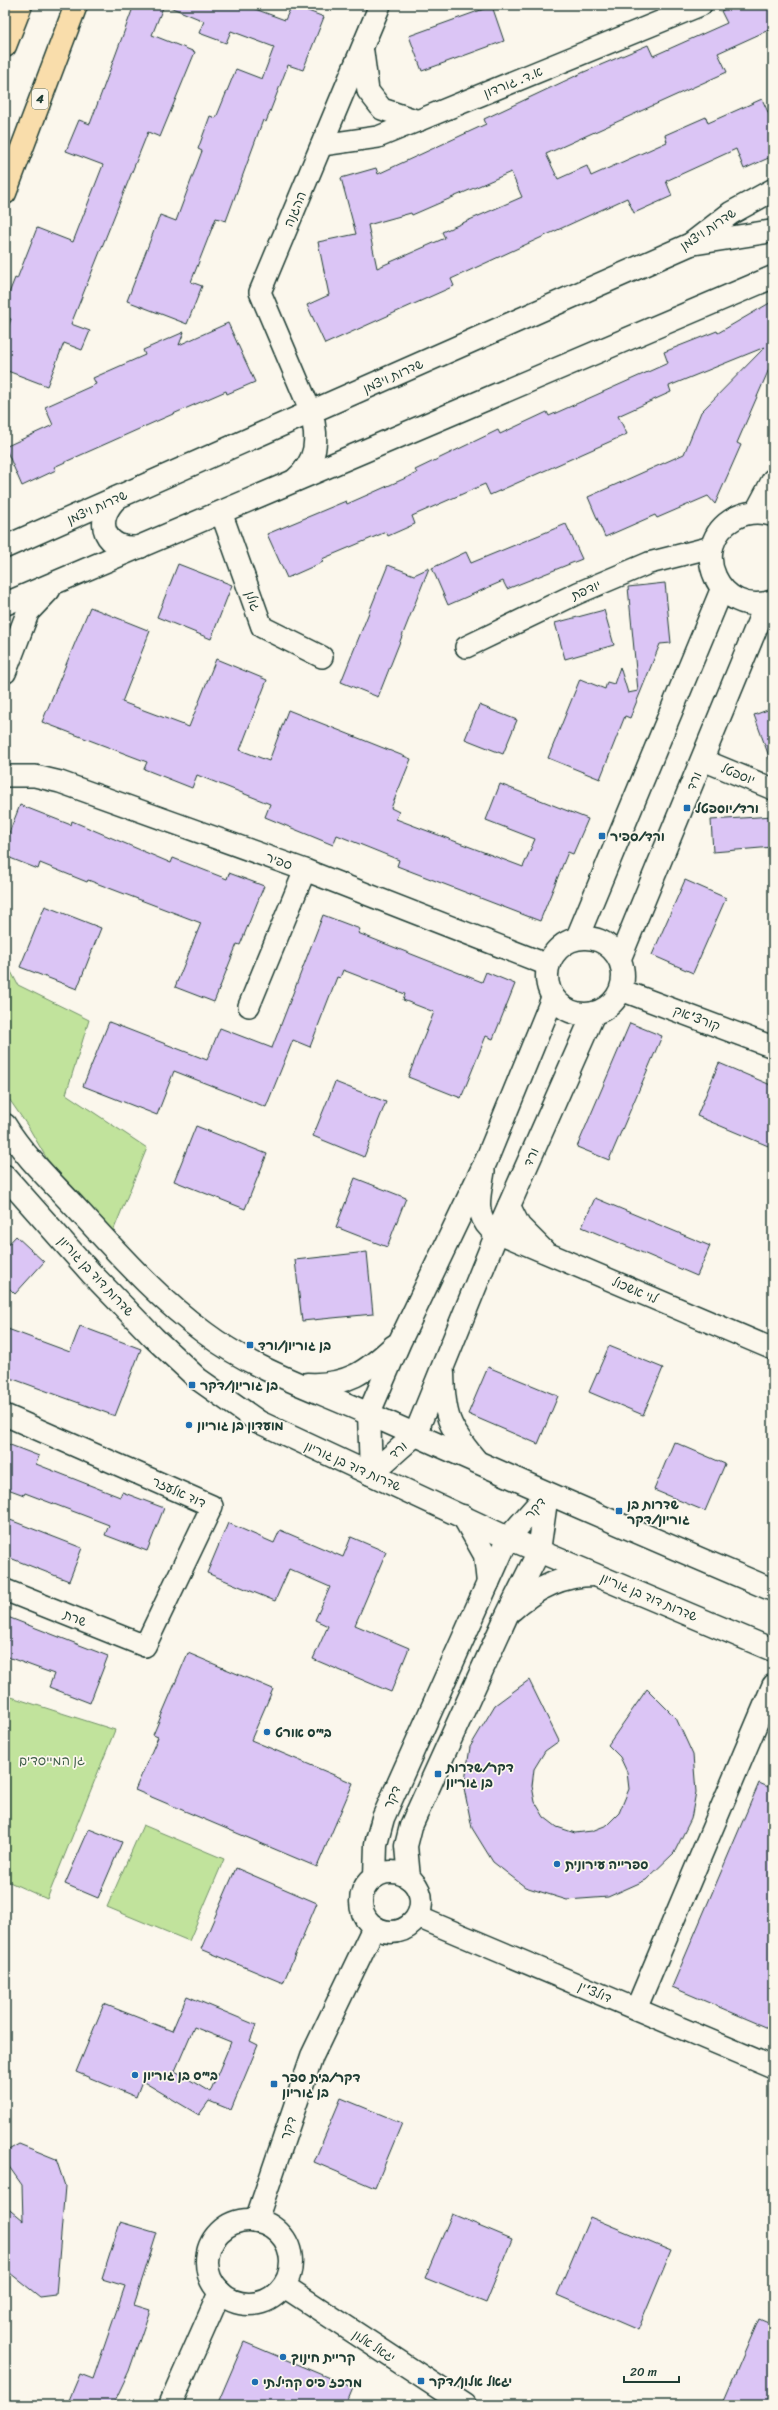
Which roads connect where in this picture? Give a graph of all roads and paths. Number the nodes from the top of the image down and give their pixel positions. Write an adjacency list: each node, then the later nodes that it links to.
1 (21, 5): 5 (highway)
2 (76, 5): 10 (highway, 4)
3 (380, 5): 6 (street, ההגנה)
4 (701, 5): 7 (street, א.ד. גורדון)
5 (5, 46)
6 (363, 48): 7 (street); 8 (street, ההגנה)
7 (418, 120): 8 (street, א.ד. גורדון)
8 (322, 146): 16 (street, ההגנה)
9 (773, 190): 12 (street, שדרות ויצמן)
10 (5, 193)
11 (773, 231): 12 (street)
12 (691, 244): 16 (street, שדרות ויצמן)
13 (773, 277): 15 (street)
14 (773, 293): 15 (street)
15 (726, 297): 18 (street)
16 (311, 412): 18 (street); 19 (street, שדרות ויצמן)
17 (773, 480): 21 (street)
18 (294, 481): 20 (street)
19 (117, 498): 22 (street, שדרות ויצמן); 23 (street)
20 (221, 512): 23 (street); 30 (street, גולן)
21 (765, 513): 24 (street)
22 (5, 547)
23 (140, 547): 25 (street)
24 (712, 547): 26 (street); 29 (street, יודפת)
25 (56, 583): 28 (street); 31 (street)
26 (722, 589): 27 (street); 36 (street)
27 (770, 602): 32 (street, ורד)
28 (5, 604)
29 (466, 648)
30 (322, 657)
31 (5, 672)
32 (703, 760): 34 (street, יוספטל); 37 (street, ורד)
33 (5, 776): 35 (street, ספיר)
34 (773, 789)
35 (305, 870): 38 (street, ספיר); 41 (street)
36 (577, 938): 37 (street); 38 (street)
37 (620, 958): 39 (street)
38 (548, 965): 40 (street)
39 (622, 990): 42 (street); 43 (street, קורצ'אק)
40 (553, 997): 42 (street); 45 (street, ורד)
41 (249, 1006)
42 (594, 1013): 47 (street, ורד)
43 (773, 1047)
44 (5, 1125): 53 (street)
45 (486, 1161): 48 (street); 50 (street, ורד)
46 (5, 1176): 58 (street, שדרות דוד בן גוריון)
47 (509, 1206): 48 (street, ורד); 49 (street)
48 (497, 1233): 49 (street, לוי אשכול); 52 (street, ורד)
49 (544, 1251): 51 (street, לוי אשכול)
50 (400, 1341): 53 (street); 54 (street, ורד)
51 (773, 1349)
52 (443, 1366): 56 (street, ורד); 57 (street)
53 (294, 1383): 54 (street)
54 (368, 1413): 56 (street); 58 (street, ורד)
55 (5, 1415): 68 (street, דוד אלעזר)
56 (415, 1435): 57 (street); 58 (street, ורד)
57 (479, 1463): 59 (street)
58 (370, 1474): 60 (street, שדרות דוד בן גוריון)
59 (547, 1494): 61 (street, דקר); 62 (street, דקר); 66 (street)
60 (462, 1516): 61 (street, שדרות דוד בן גוריון); 64 (street)
61 (508, 1538): 62 (street, שדרות דוד בן גוריון); 64 (street, דקר)
62 (539, 1551): 63 (street, שדרות דוד בן גוריון); 67 (street, דקר)
63 (596, 1575): 67 (street); 69 (street, שדרות דוד בן גוריון)
64 (488, 1583): 71 (street, דקר)
65 (5, 1590): 68 (street, שרת)
66 (773, 1590)
67 (507, 1615): 72 (street, דקר)
68 (145, 1646)
69 (773, 1650)
70 (773, 1686): 75 (street)
71 (375, 1877): 72 (street); 74 (street)
72 (409, 1878): 73 (street)
73 (418, 1917): 74 (street); 75 (street, דולצ'ין)
74 (374, 1928): 77 (street, דקר)
75 (636, 2009): 76 (street, דולצ'ין)
76 (773, 2067)
77 (256, 2221): 78 (street); 79 (street)
78 (284, 2286): 79 (street); 81 (street, יגאל אלון)
79 (220, 2292): 80 (street)
80 (170, 2405)
81 (465, 2405)

